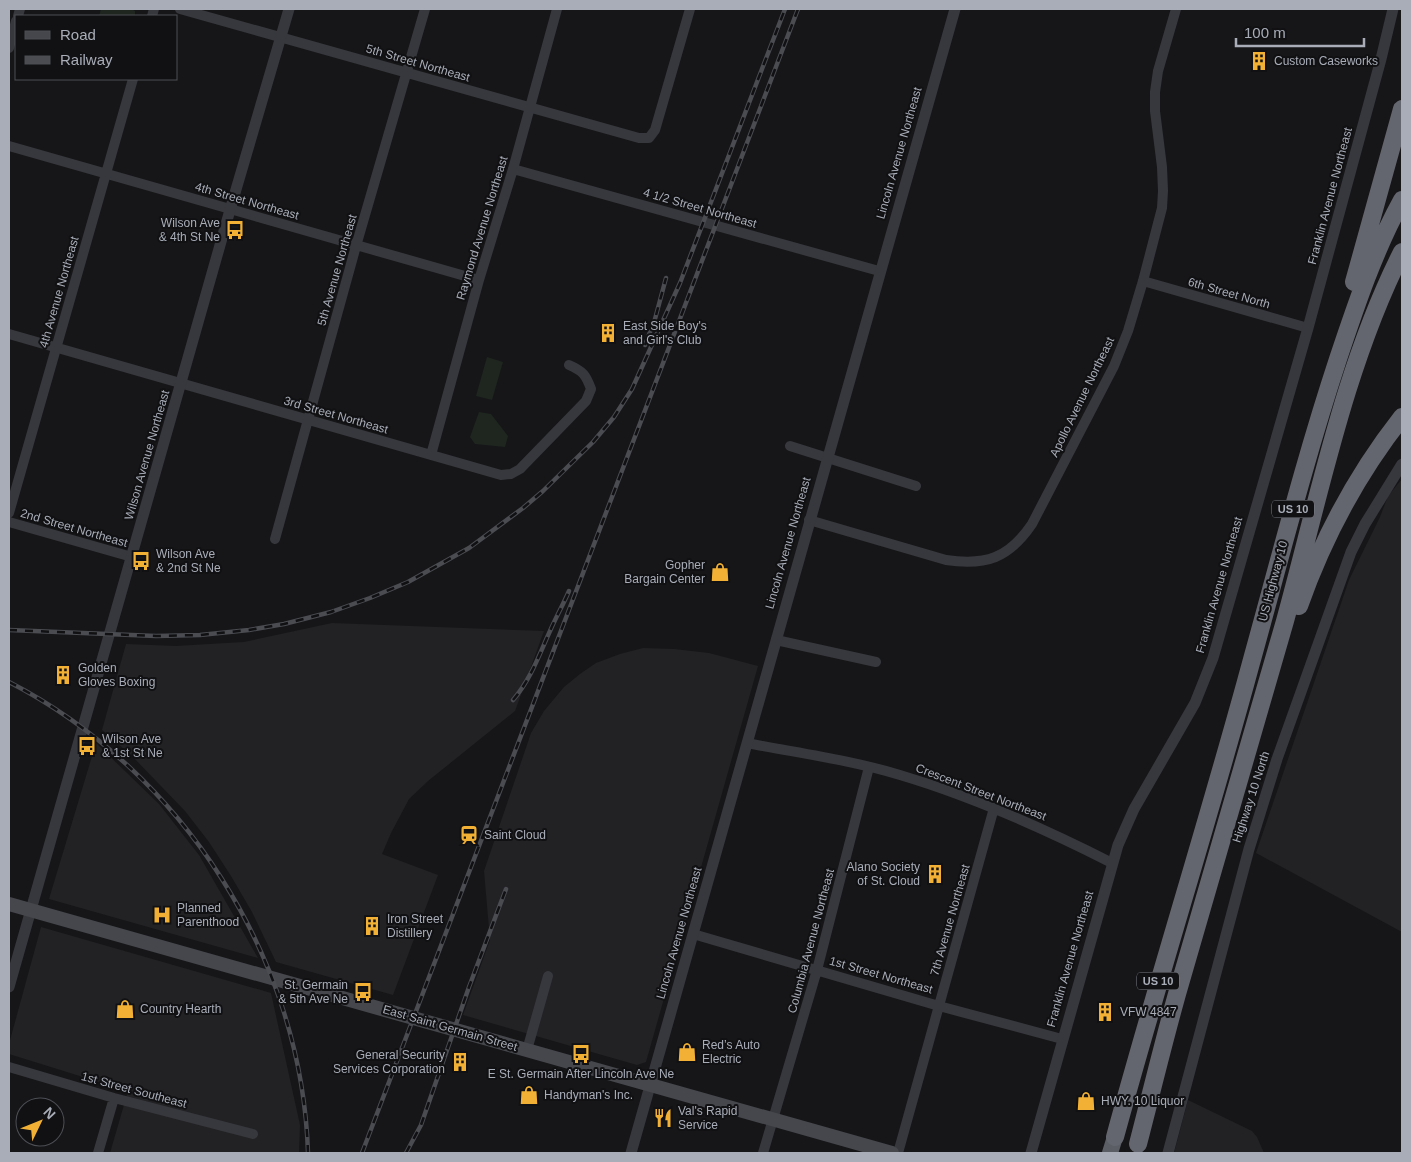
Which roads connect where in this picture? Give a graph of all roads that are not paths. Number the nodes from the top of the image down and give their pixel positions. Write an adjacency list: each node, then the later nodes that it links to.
1 (180, 9): 10 (street, 5th Street Northeast)
2 (289, 9): 10 (street, Wilson Avenue Northeast)
3 (425, 9): 12 (street, 5th Avenue Northeast)
4 (557, 9): 14 (street, Raymond Avenue Northeast)
5 (690, 9): 14 (street, 5th Street Northeast)
6 (954, 9): 23 (street, Lincoln Avenue Northeast)
7 (1176, 9): 25 (street, Apollo Avenue Northeast)
8 (1393, 9): 26 (street, Franklin Avenue Northeast)
9 (15, 25): 11 (street)
10 (281, 37): 12 (street, 5th Street Northeast); 20 (street, Wilson Avenue Northeast)
11 (9, 48)
12 (407, 72): 14 (street, 5th Street Northeast); 21 (street, 5th Avenue Northeast)
13 (133, 80): 18 (street, 4th Avenue Northeast)
14 (530, 107): 17 (street, Raymond Avenue Northeast)
15 (1402, 109): 31 (highway)
16 (9, 146): 18 (street, 4th Street Northeast)
17 (513, 169): 23 (street, 4 1/2 Street Northeast); 24 (street, Raymond Avenue Northeast)
18 (105, 174): 20 (street, 4th Street Northeast); 28 (street, 4th Avenue Northeast)
19 (1402, 200): 31 (highway, US Highway 10 / US 10)
20 (230, 210): 21 (street, 4th Street Northeast); 30 (street, Wilson Avenue Northeast)
21 (356, 246): 24 (street, 4th Street Northeast); 33 (street, 5th Avenue Northeast)
22 (1402, 252): 47 (highway, US 10)
23 (880, 271): 36 (street, Lincoln Avenue Northeast)
24 (479, 280): 35 (street, Raymond Avenue Northeast)
25 (1143, 281): 26 (street, 6th Street North); 40 (street, Apollo Avenue Northeast)
26 (1308, 328): 50 (street, Franklin Avenue Northeast)
27 (9, 334): 28 (street, 3rd Street Northeast)
28 (56, 347): 30 (street, 3rd Street Northeast); 39 (street, 4th Avenue Northeast)
29 (569, 366): 35 (street, 3rd Street Northeast)
30 (182, 383): 33 (street, 3rd Street Northeast); 43 (street, Wilson Avenue Northeast)
31 (1323, 403): 65 (highway, US Highway 10 / US 10)
32 (1402, 417): 47 (highway)
33 (308, 419): 35 (street, 3rd Street Northeast); 42 (street, 5th Avenue Northeast)
34 (790, 446): 36 (street)
35 (431, 455)
36 (827, 457): 38 (street); 40 (street, Lincoln Avenue Northeast)
37 (1402, 464): 73 (street, Highway 10 North)
38 (916, 486)
39 (9, 513)
40 (809, 520): 44 (street, Lincoln Avenue Northeast)
41 (9, 522): 43 (street, 2nd Street Northeast)
42 (275, 539)
43 (132, 557): 52 (street, Wilson Avenue Northeast)
44 (776, 640): 45 (street); 46 (street, Lincoln Avenue Northeast)
45 (876, 662)
46 (747, 743): 48 (street, Crescent Street Northeast); 53 (street, Lincoln Avenue Northeast)
47 (1251, 746): 66 (highway, US 10)
48 (869, 767): 49 (street, Crescent Street Northeast); 54 (street, Columbia Avenue Northeast)
49 (994, 808): 50 (street, Crescent Street Northeast); 57 (street, 7th Avenue Northeast)
50 (1112, 863): 58 (street, Franklin Avenue Northeast)
51 (9, 904): 52 (main road, East Saint Germain Street)
52 (31, 910): 56 (street, Wilson Avenue Northeast); 59 (main road, East Saint Germain Street)
53 (693, 934): 54 (street, 1st Street Northeast); 61 (street, Lincoln Avenue Northeast)
54 (817, 970): 57 (street, 1st Street Northeast); 63 (street, Columbia Avenue Northeast)
55 (548, 976): 59 (street)
56 (9, 987)
57 (939, 1006): 58 (street, 1st Street Northeast); 71 (street, 7th Avenue Northeast)
58 (1062, 1039): 72 (street, Franklin Avenue Northeast)
59 (527, 1050): 61 (main road, East Saint Germain Street)
60 (9, 1067): 62 (street, 1st Street Southeast)
61 (651, 1085): 63 (main road, East Saint Germain Street); 68 (street, Lincoln Avenue Northeast)
62 (114, 1098): 64 (street, 1st Street Southeast); 67 (street)
63 (772, 1120): 69 (street, Columbia Avenue Northeast); 70 (main road, East Saint Germain Street)
64 (253, 1134)
65 (1112, 1145)
66 (1136, 1149)
67 (98, 1153)
68 (631, 1153)
69 (763, 1153)
70 (892, 1153)
71 (898, 1153)
72 (1031, 1153)
73 (1168, 1153)

